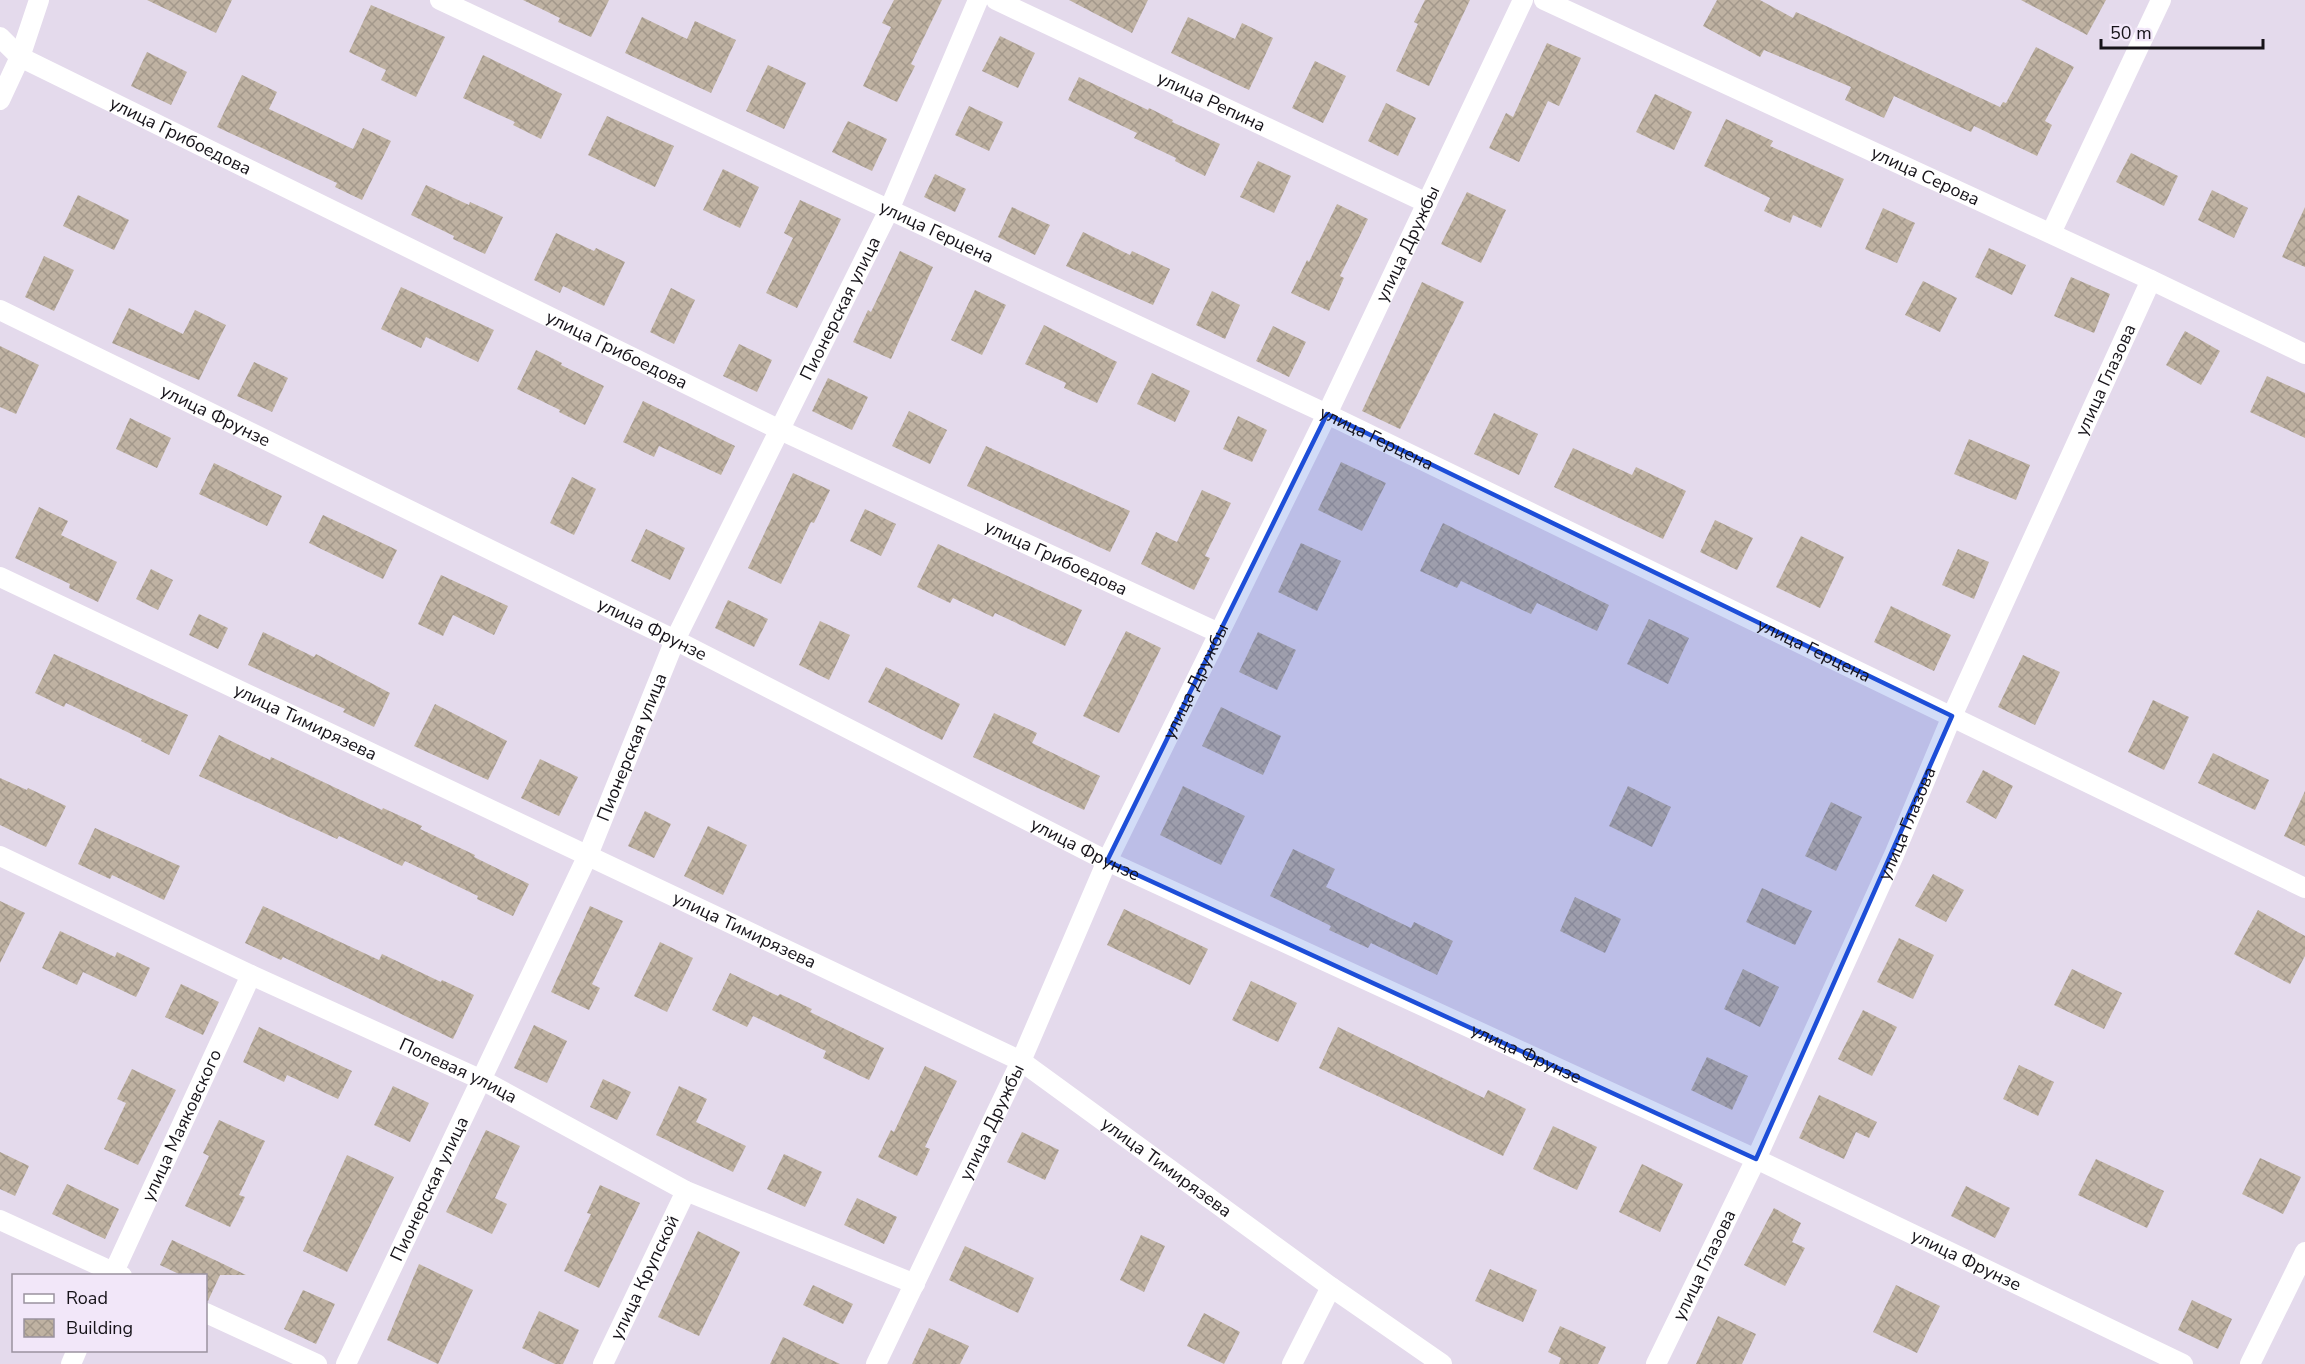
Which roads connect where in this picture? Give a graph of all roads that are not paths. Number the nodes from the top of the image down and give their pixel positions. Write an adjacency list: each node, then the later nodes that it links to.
1 (39, 0): 9 (street)
2 (440, 0): 12 (street, улица Герцена)
3 (978, 0): 12 (street, Пионерская улица)
4 (996, 0): 11 (street, улица Репина)
5 (1523, 0): 11 (street, улица Дружбы)
6 (1544, 0): 13 (street, улица Серова)
7 (2161, 0): 13 (street)
8 (0, 37): 9 (street, улица Грибоедова)
9 (20, 57): 10 (street); 18 (street, улица Грибоедова)
10 (0, 100)
11 (1427, 203): 17 (street, улица Дружбы)
12 (889, 210): 17 (street, улица Герцена); 18 (street, Пионерская улица)
13 (2051, 233): 14 (street, улица Серова)
14 (2151, 280): 16 (street, улица Серова); 22 (street, улица Глазова)
15 (0, 310): 21 (street, улица Фрунзе)
16 (2305, 354)
17 (1327, 414): 20 (street, улица Дружбы); 22 (street, улица Герцена)
18 (780, 430): 20 (street, улица Грибоедова); 21 (street, Пионерская улица)
19 (0, 577): 23 (street, улица Тимирязева)
20 (1219, 633): 25 (street, улица Дружбы)
21 (675, 640): 23 (street, Пионерская улица); 25 (street, улица Фрунзе)
22 (1952, 716): 26 (street, улица Герцена); 30 (street, улица Глазова)
23 (588, 855): 28 (street, улица Тимирязева); 29 (street, Пионерская улица)
24 (0, 856): 27 (street, Полевая улица)
25 (1107, 861): 28 (street, улица Дружбы); 30 (street, улица Фрунзе)
26 (2305, 888)
27 (251, 975): 29 (street, Полевая улица); 34 (street, улица Маяковского)
28 (1021, 1061): 35 (street, улица Дружбы); 36 (street, улица Тимирязева)
29 (482, 1080): 31 (street, Полевая улица); 39 (street, Пионерская улица)
30 (1756, 1159): 44 (street, улица Глазова); 45 (street, улица Фрунзе)
31 (686, 1191): 35 (street, Полевая улица); 40 (street, улица Крупской)
32 (0, 1220): 34 (street)
33 (2305, 1252): 46 (street)
34 (116, 1274)
35 (915, 1284): 41 (street, улица Дружбы)
36 (1331, 1287): 42 (street); 43 (street, улица Тимирязева)
37 (207, 1314): 38 (street)
38 (317, 1364)
39 (346, 1364)
40 (603, 1364)
41 (876, 1364)
42 (1292, 1364)
43 (1442, 1364)
44 (1656, 1364)
45 (2183, 1364)
46 (2250, 1364)

